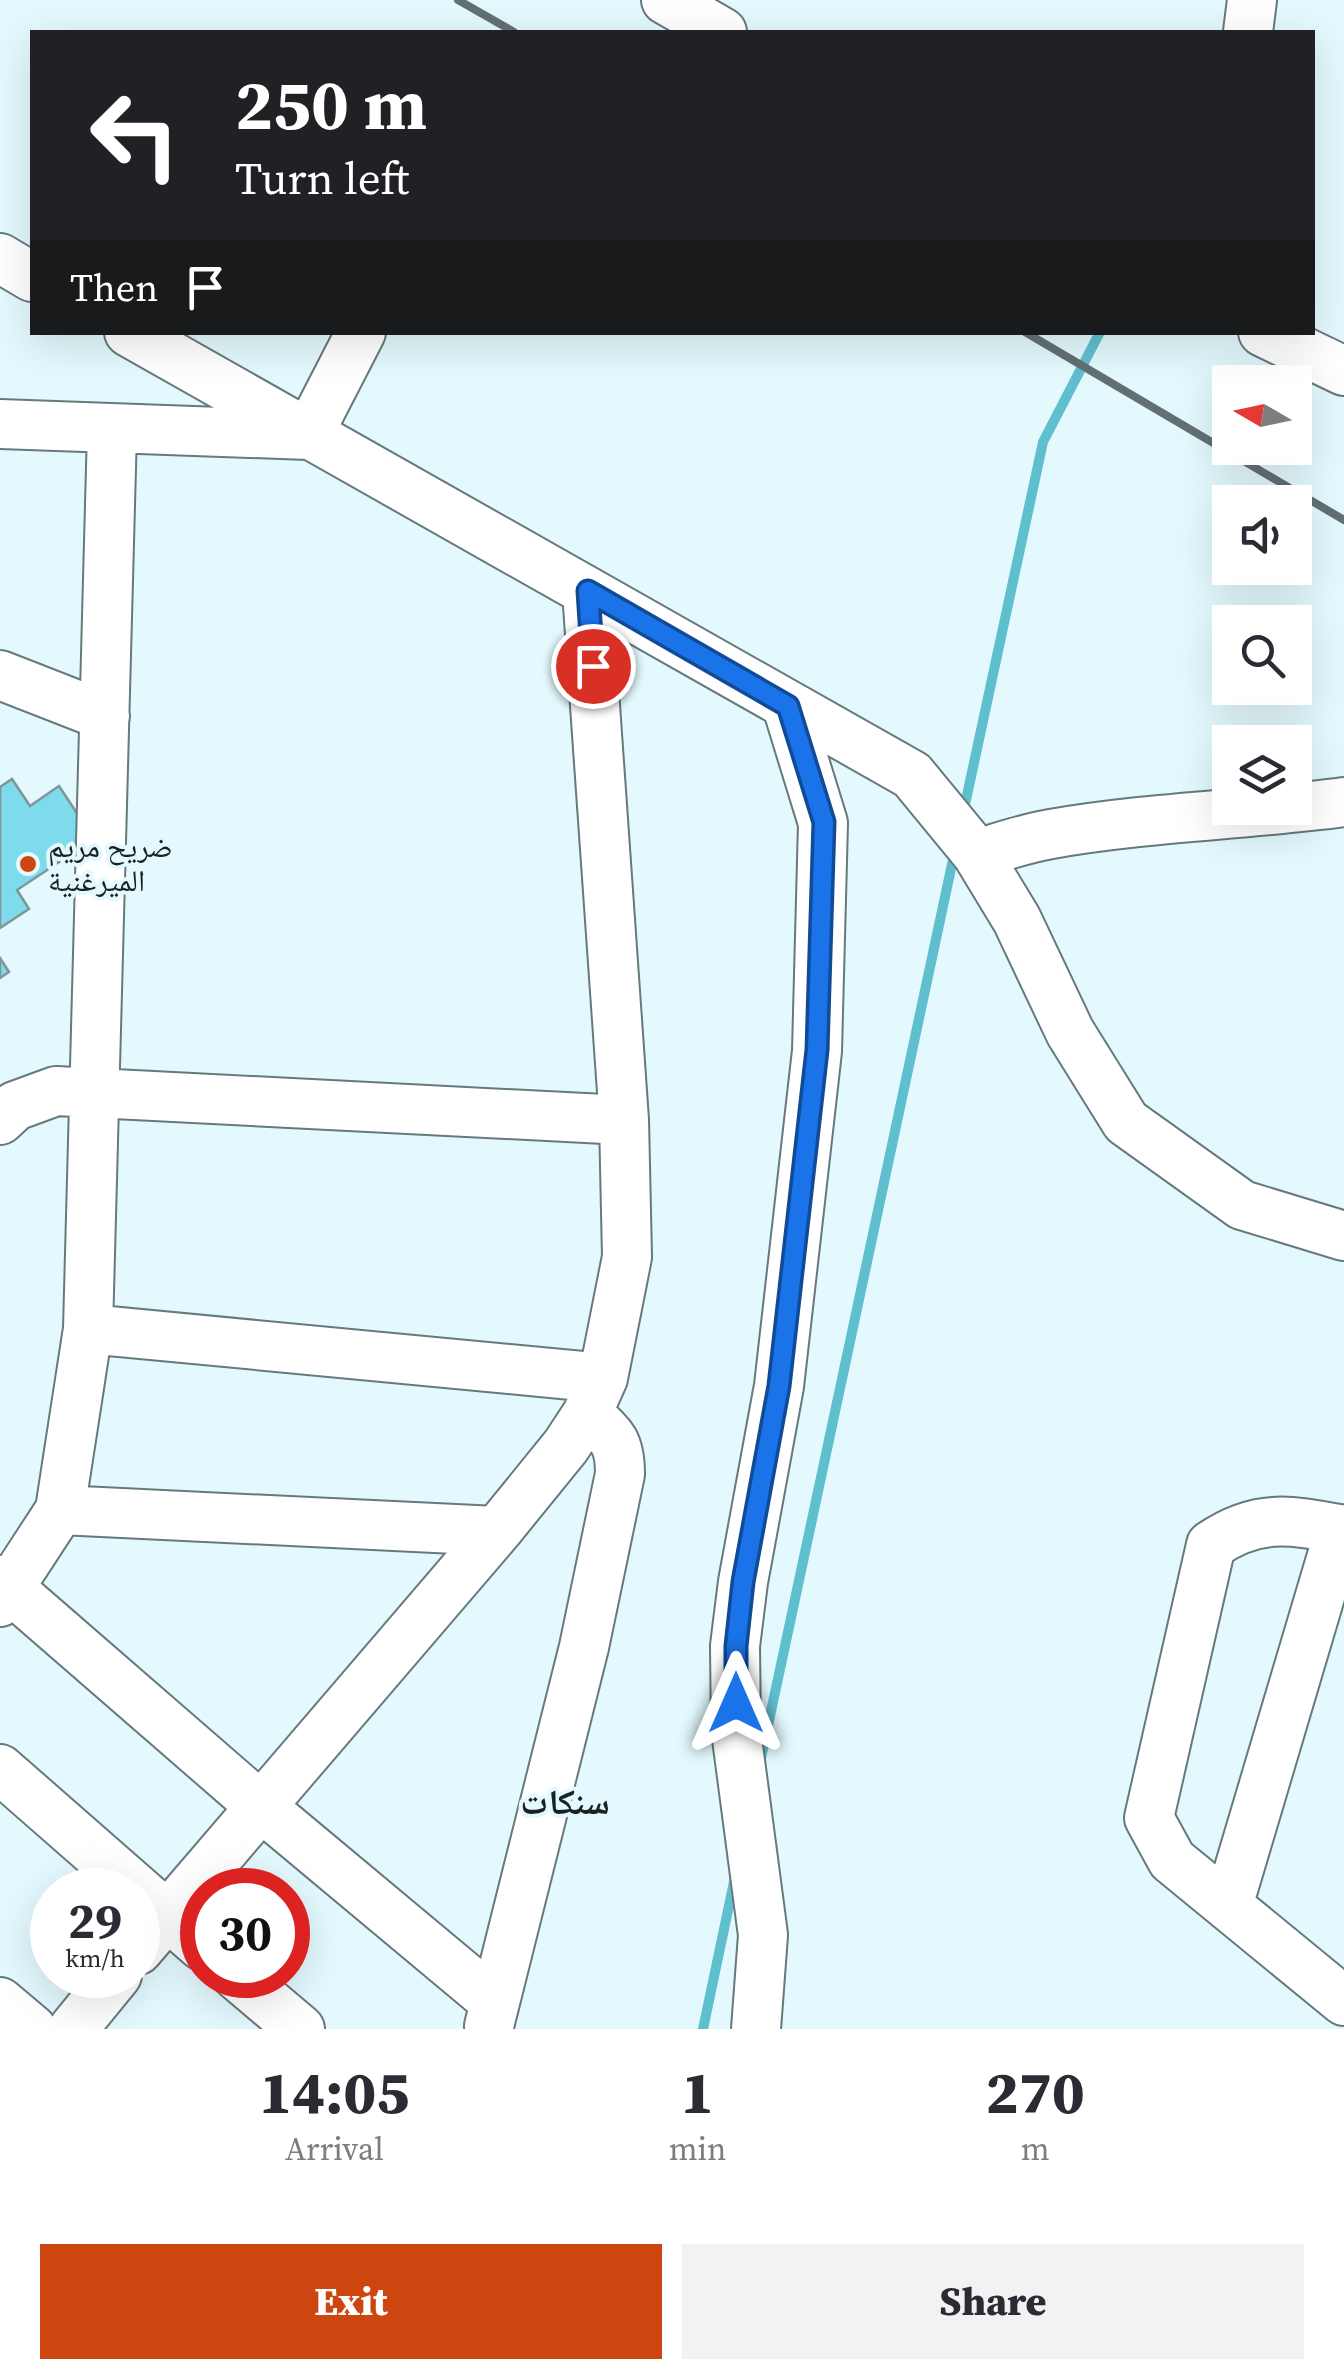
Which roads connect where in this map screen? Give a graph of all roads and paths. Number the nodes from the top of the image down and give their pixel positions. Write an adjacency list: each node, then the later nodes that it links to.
1 (666, 0): 3 (street)
2 (1252, 0): 4 (street)
3 (718, 30)
4 (1248, 30)
5 (0, 258): 6 (street)
6 (30, 276)
7 (134, 335): 13 (street)
8 (359, 335): 13 (street)
9 (1270, 335): 10 (street)
10 (1344, 371)
11 (0, 424): 12 (street)
12 (112, 430): 13 (street); 17 (street)
13 (308, 435): 14 (street)
14 (588, 591): 16 (street); 22 (street)
15 (0, 676): 17 (street)
16 (788, 706): 19 (street); 43 (street)
17 (104, 716): 20 (street)
18 (1344, 802): 19 (street)
19 (976, 854): 23 (street)
20 (94, 1091): 21 (street); 22 (street); 24 (street)
21 (0, 1120)
22 (624, 1120): 25 (street)
23 (1344, 1236)
24 (88, 1329): 25 (street); 26 (street)
25 (595, 1396): 28 (street); 39 (street)
26 (60, 1510): 28 (street); 29 (street)
27 (1342, 1529): 33 (street); 33 (street)
28 (497, 1531): 31 (street)
29 (3, 1590): 31 (street)
30 (0, 1770): 32 (street)
31 (259, 1805): 34 (street); 39 (street)
32 (91, 1868)
33 (1228, 1906): 37 (street)
34 (160, 1923)
35 (98, 1998): 41 (street)
36 (263, 1998): 42 (street)
37 (1344, 2001)
38 (0, 2002): 40 (street)
39 (492, 2016)
40 (32, 2029)
41 (72, 2029)
42 (300, 2029)
43 (756, 2029)

